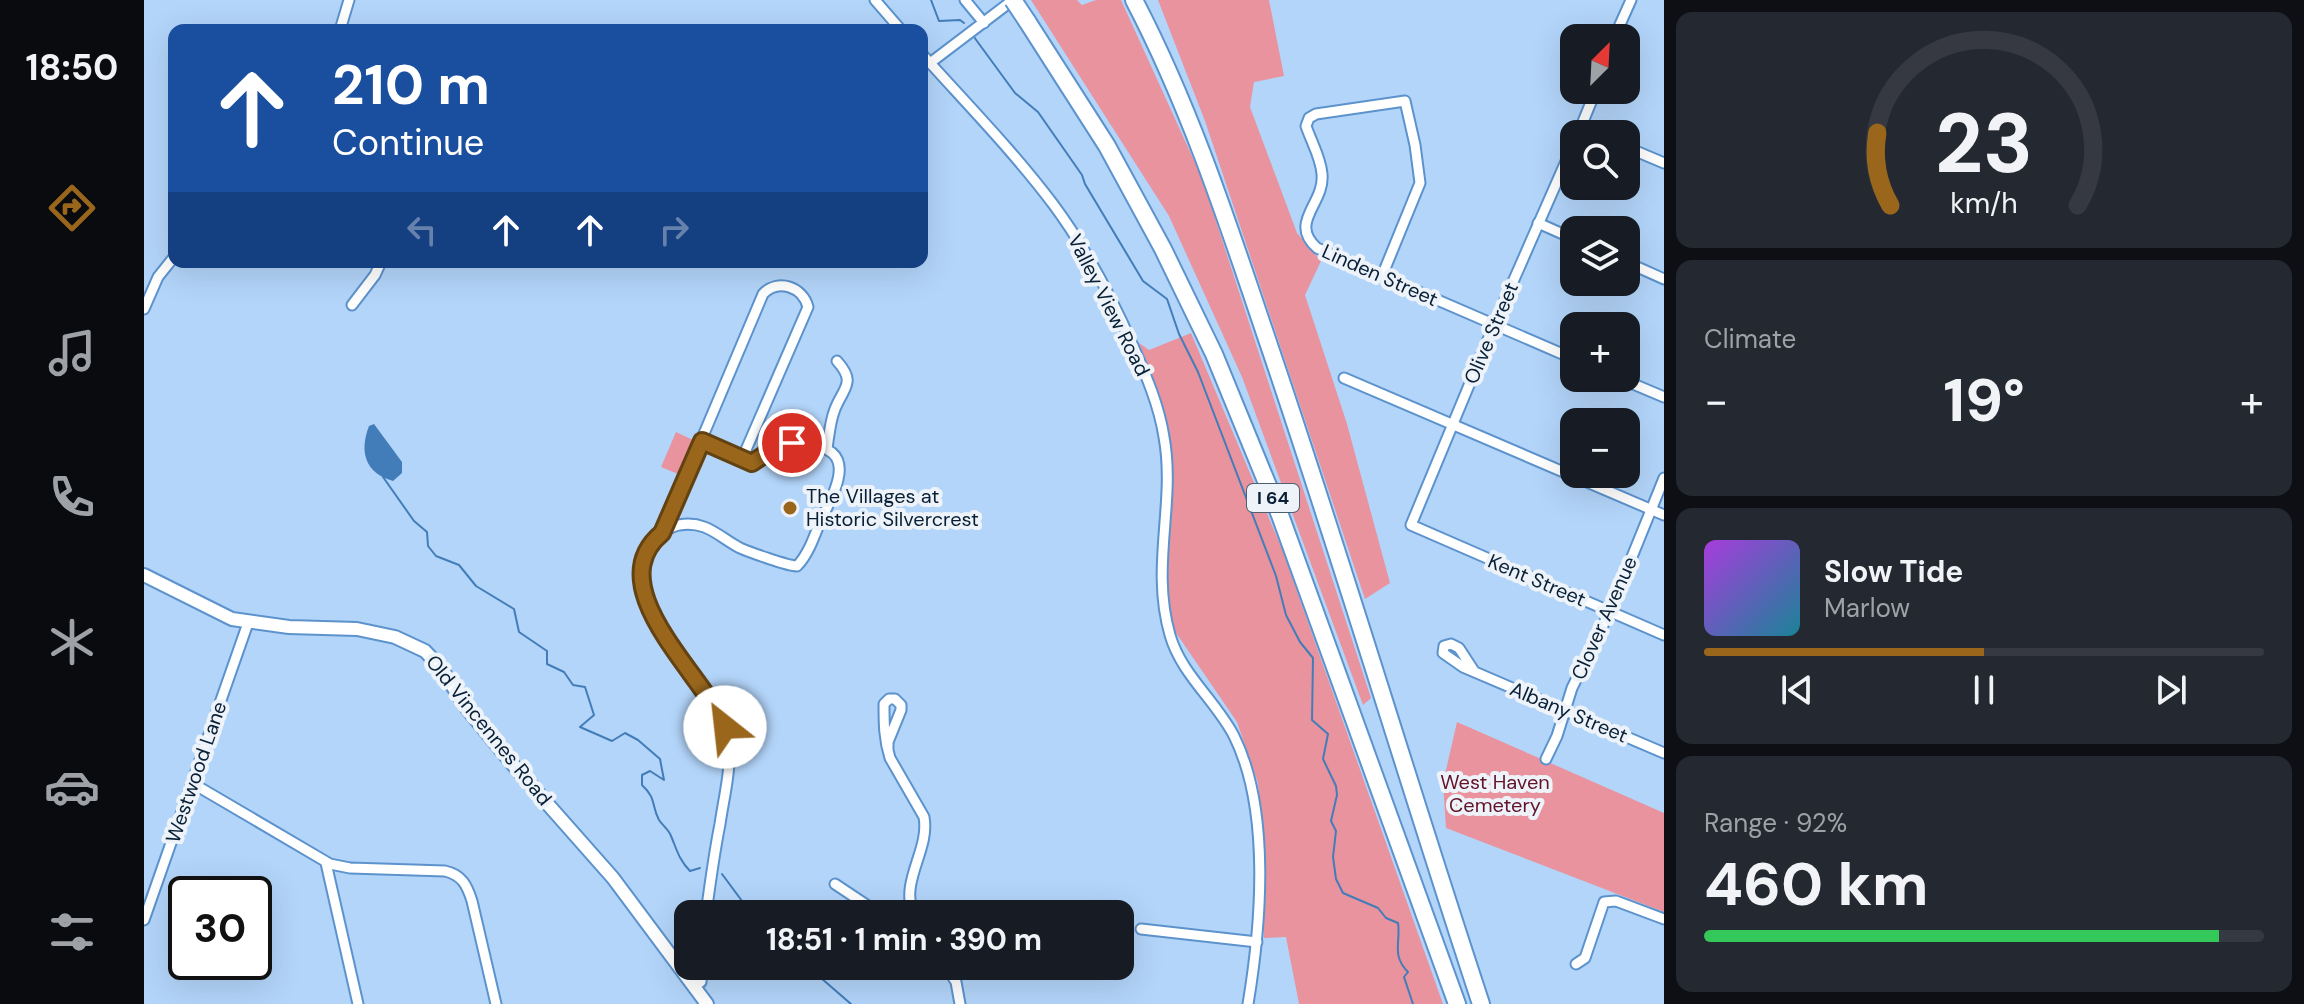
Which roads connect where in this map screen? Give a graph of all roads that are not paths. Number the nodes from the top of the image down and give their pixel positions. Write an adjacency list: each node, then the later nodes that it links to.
1 (349, 0): 8 (street)
2 (875, 0): 9 (street)
3 (965, 0): 7 (street)
4 (1013, 0): 7 (street); 68 (highway, I 64, bridge)
5 (1134, 0): 69 (highway, I 64)
6 (1631, 0): 10 (street)
7 (984, 23): 12 (street)
8 (342, 24)
9 (896, 24)
10 (1620, 24)
11 (928, 61): 12 (street, Valley View Road)
12 (930, 63): 58 (street, Valley View Road)
13 (1640, 153): 14 (street)
14 (1664, 163)
15 (1560, 174): 16 (street, Olive Street)
16 (1538, 223): 17 (street); 25 (street, Olive Street)
17 (1560, 233)
18 (168, 264): 24 (street)
19 (378, 268): 23 (street)
20 (1640, 268): 22 (street)
21 (1382, 276): 21 (street, Linden Street); 25 (street, Linden Street)
22 (1664, 279)
23 (352, 305)
24 (144, 309)
25 (1494, 325): 26 (street, Linden Street); 31 (street, Olive Street)
26 (1560, 353)
27 (837, 361): 33 (street)
28 (1344, 378): 31 (street)
29 (1640, 387): 30 (street)
30 (1664, 397)
31 (1453, 424): 36 (street); 38 (street, Olive Street)
32 (702, 441): 34 (street); 34 (street); 39 (street)
33 (827, 448): 34 (street); 39 (street)
34 (742, 459)
35 (1664, 478): 36 (street, Clover Avenue)
36 (1651, 509): 37 (street); 41 (street, Clover Avenue)
37 (1664, 515)
38 (1411, 525): 41 (street, Kent Street)
39 (662, 533): 52 (street)
40 (144, 575): 42 (street, Old Vincennes Road)
41 (1610, 611): 43 (street, Kent Street); 45 (street, Clover Avenue)
42 (248, 623): 49 (street, Westwood Lane); 62 (street, Old Vincennes Road)
43 (1664, 635)
44 (1474, 671): 45 (street, Albany Street)
45 (1566, 711): 47 (street, Albany Street); 48 (street, Clover Avenue)
46 (888, 750): 46 (street); 54 (street)
47 (1664, 753)
48 (1546, 759)
49 (192, 783): 50 (street); 56 (street, Westwood Lane)
50 (326, 863): 63 (street); 64 (street)
51 (835, 884): 53 (street)
52 (708, 900)
53 (859, 900)
54 (909, 900)
55 (1664, 919): 59 (street)
56 (144, 920)
57 (1141, 929): 58 (street)
58 (1257, 942): 67 (street, Valley View Road)
59 (1576, 964)
60 (701, 980): 62 (street)
61 (955, 980): 66 (street)
62 (695, 985): 65 (street, Old Vincennes Road)
63 (358, 1004)
64 (496, 1004)
65 (707, 1004)
66 (960, 1004)
67 (1248, 1004)
68 (1457, 1004)
69 (1481, 1004)

